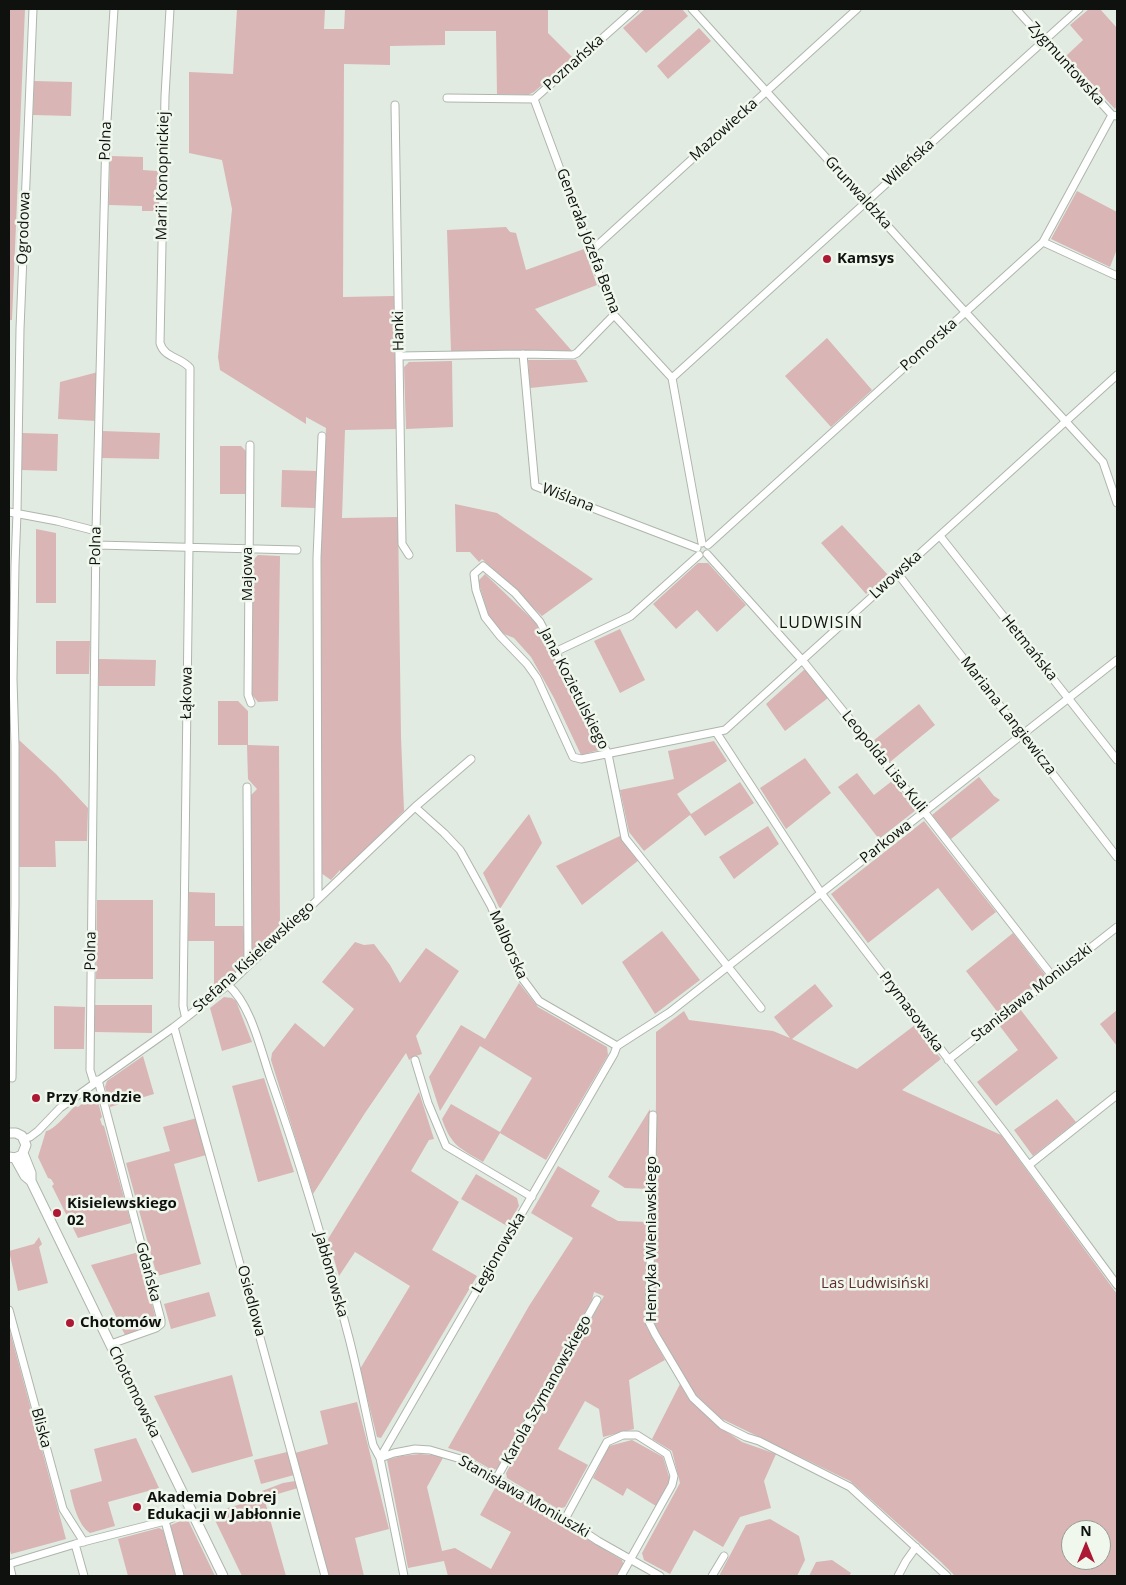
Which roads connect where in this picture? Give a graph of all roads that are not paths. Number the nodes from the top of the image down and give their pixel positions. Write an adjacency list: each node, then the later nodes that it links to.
1 (33, 9): 31 (street, Ogrodowa)
2 (114, 9): 32 (street, Polna)
3 (170, 9): 23 (street, Marii Konopnickiej)
4 (635, 9): 12 (street, Poznańska)
5 (692, 9): 10 (street, Grunwaldzka)
6 (857, 9): 10 (street, Mazowiecka)
7 (1016, 9): 9 (street, Zygmuntowska)
8 (1079, 9): 9 (street, Wileńska)
9 (1044, 40): 14 (street, Zygmuntowska); 15 (street, Wileńska)
10 (767, 91): 15 (street, Grunwaldzka); 17 (street, Mazowiecka)
11 (447, 98): 12 (street, Poznańska)
12 (534, 99): 17 (street, Generała Józefa Bema)
13 (395, 105): 22 (street, Hanki)
14 (1115, 115): 16 (street, Pomorska)
15 (866, 202): 19 (street, Grunwaldzka); 25 (street, Wileńska)
16 (1043, 242): 18 (street); 19 (street, Pomorska)
17 (591, 251): 20 (street, Generała Józefa Bema)
18 (1117, 276)
19 (966, 312): 26 (street, Grunwaldzka); 36 (street, Pomorska)
20 (614, 315): 21 (street); 25 (street, Generała Józefa Bema)
21 (523, 354): 22 (street); 36 (street, Wiślana)
22 (400, 356): 39 (street, Hanki)
23 (190, 368): 35 (street, Łąkowa)
24 (1117, 375): 26 (street, Lwowska)
25 (672, 378): 36 (street)
26 (1066, 422): 29 (street, Grunwaldzka); 33 (street, Lwowska)
27 (322, 436): 57 (street)
28 (250, 445): 37 (street, Majowa)
29 (1117, 503)
30 (9, 512): 31 (street)
31 (17, 513): 32 (street); 59 (street, Ogrodowa)
32 (96, 531): 34 (street, Polna)
33 (940, 536): 40 (street, Lwowska); 44 (street, Hetmańska)
34 (96, 545): 35 (street); 71 (street, Polna)
35 (189, 548): 37 (street); 65 (street, Łąkowa)
36 (703, 549): 41 (street, Pomorska); 42 (street, Leopolda Lisa Kuli)
37 (248, 550): 38 (street); 45 (street, Majowa)
38 (297, 550)
39 (409, 556)
40 (898, 574): 42 (street, Lwowska); 47 (street, Mariana Langiewicza)
41 (555, 652): 48 (street, Jana Kozietulskiego); 49 (street, Jana Kozietulskiego)
42 (803, 660): 46 (street, Lwowska); 54 (street, Leopolda Lisa Kuli)
43 (1117, 660): 44 (street, Parkowa)
44 (1069, 698): 47 (street, Parkowa); 51 (street, Hetmańska)
45 (251, 703)
46 (716, 732): 48 (street, Lwowska); 56 (street, Prymasowska)
47 (1023, 735): 54 (street, Parkowa); 55 (street, Mariana Langiewicza)
48 (608, 754): 49 (street, Lwowska); 61 (street, Jana Kozietulskiego)
49 (572, 756)
50 (471, 759): 53 (street, Stefana Kisielewskiego)
51 (1117, 760)
52 (247, 786): 60 (street)
53 (415, 807): 57 (street, Stefana Kisielewskiego); 67 (street, Malborska)
54 (924, 812): 56 (street, Parkowa); 62 (street, Leopolda Lisa Kuli)
55 (1117, 857)
56 (821, 894): 61 (street, Parkowa); 69 (street, Prymasowska)
57 (318, 899): 60 (street, Stefana Kisielewskiego)
58 (1117, 927): 62 (street, Stanisława Moniuszki)
59 (12, 930): 70 (street, Ogrodowa)
60 (248, 966): 63 (street, Stefana Kisielewskiego)
61 (728, 967): 64 (street, Jana Kozietulskiego); 67 (street, Parkowa)
62 (1053, 977): 69 (street, Stanisława Moniuszki)
63 (228, 985): 65 (street, Stefana Kisielewskiego); 83 (street, Jabłonowska)
64 (761, 1008)
65 (187, 1017): 66 (street, Stefana Kisielewskiego)
66 (174, 1027): 71 (street, Stefana Kisielewskiego); 98 (street, Osiedlowa)
67 (617, 1046): 78 (street, Legionowska)
68 (415, 1060): 78 (street)
69 (948, 1060): 77 (street, Prymasowska)
70 (12, 1078)
71 (96, 1082): 75 (street, Stefana Kisielewskiego); 82 (street, Gdańska)
72 (1117, 1095): 77 (street)
73 (653, 1115): 90 (street, Henryka Wieniawskiego)
74 (10, 1131): 75 (street)
75 (24, 1138): 76 (street)
76 (16, 1156): 82 (street, Chotomowska)
77 (1029, 1165): 79 (street, Prymasowska)
78 (532, 1196): 83 (street, Legionowska)
79 (1117, 1285)
80 (597, 1300): 84 (street, Karola Szymanowskiego)
81 (9, 1310): 88 (street, Bliska)
82 (111, 1344): 85 (street, Chotomowska)
83 (380, 1458): 84 (street, Stanisława Moniuszki); 99 (street, Jabłonowska)
84 (496, 1479): 86 (street, Stanisława Moniuszki)
85 (191, 1510): 87 (street); 97 (street, Chotomowska)
86 (566, 1519): 92 (street, Stanisława Moniuszki); 92 (street)
87 (165, 1521): 88 (street); 96 (street)
88 (84, 1542): 89 (street)
89 (75, 1544): 93 (street); 95 (street)
90 (916, 1547): 103 (street); 104 (street, Henryka Wieniawskiego)
91 (724, 1556): 102 (street)
92 (631, 1558): 100 (street); 101 (street, Stanisława Moniuszki)
93 (9, 1564): 94 (street)
94 (12, 1576)
95 (84, 1576)
96 (180, 1576)
97 (223, 1576)
98 (325, 1576)
99 (404, 1576)
100 (621, 1576)
101 (660, 1576)
102 (712, 1576)
103 (898, 1576)
104 (947, 1576)

